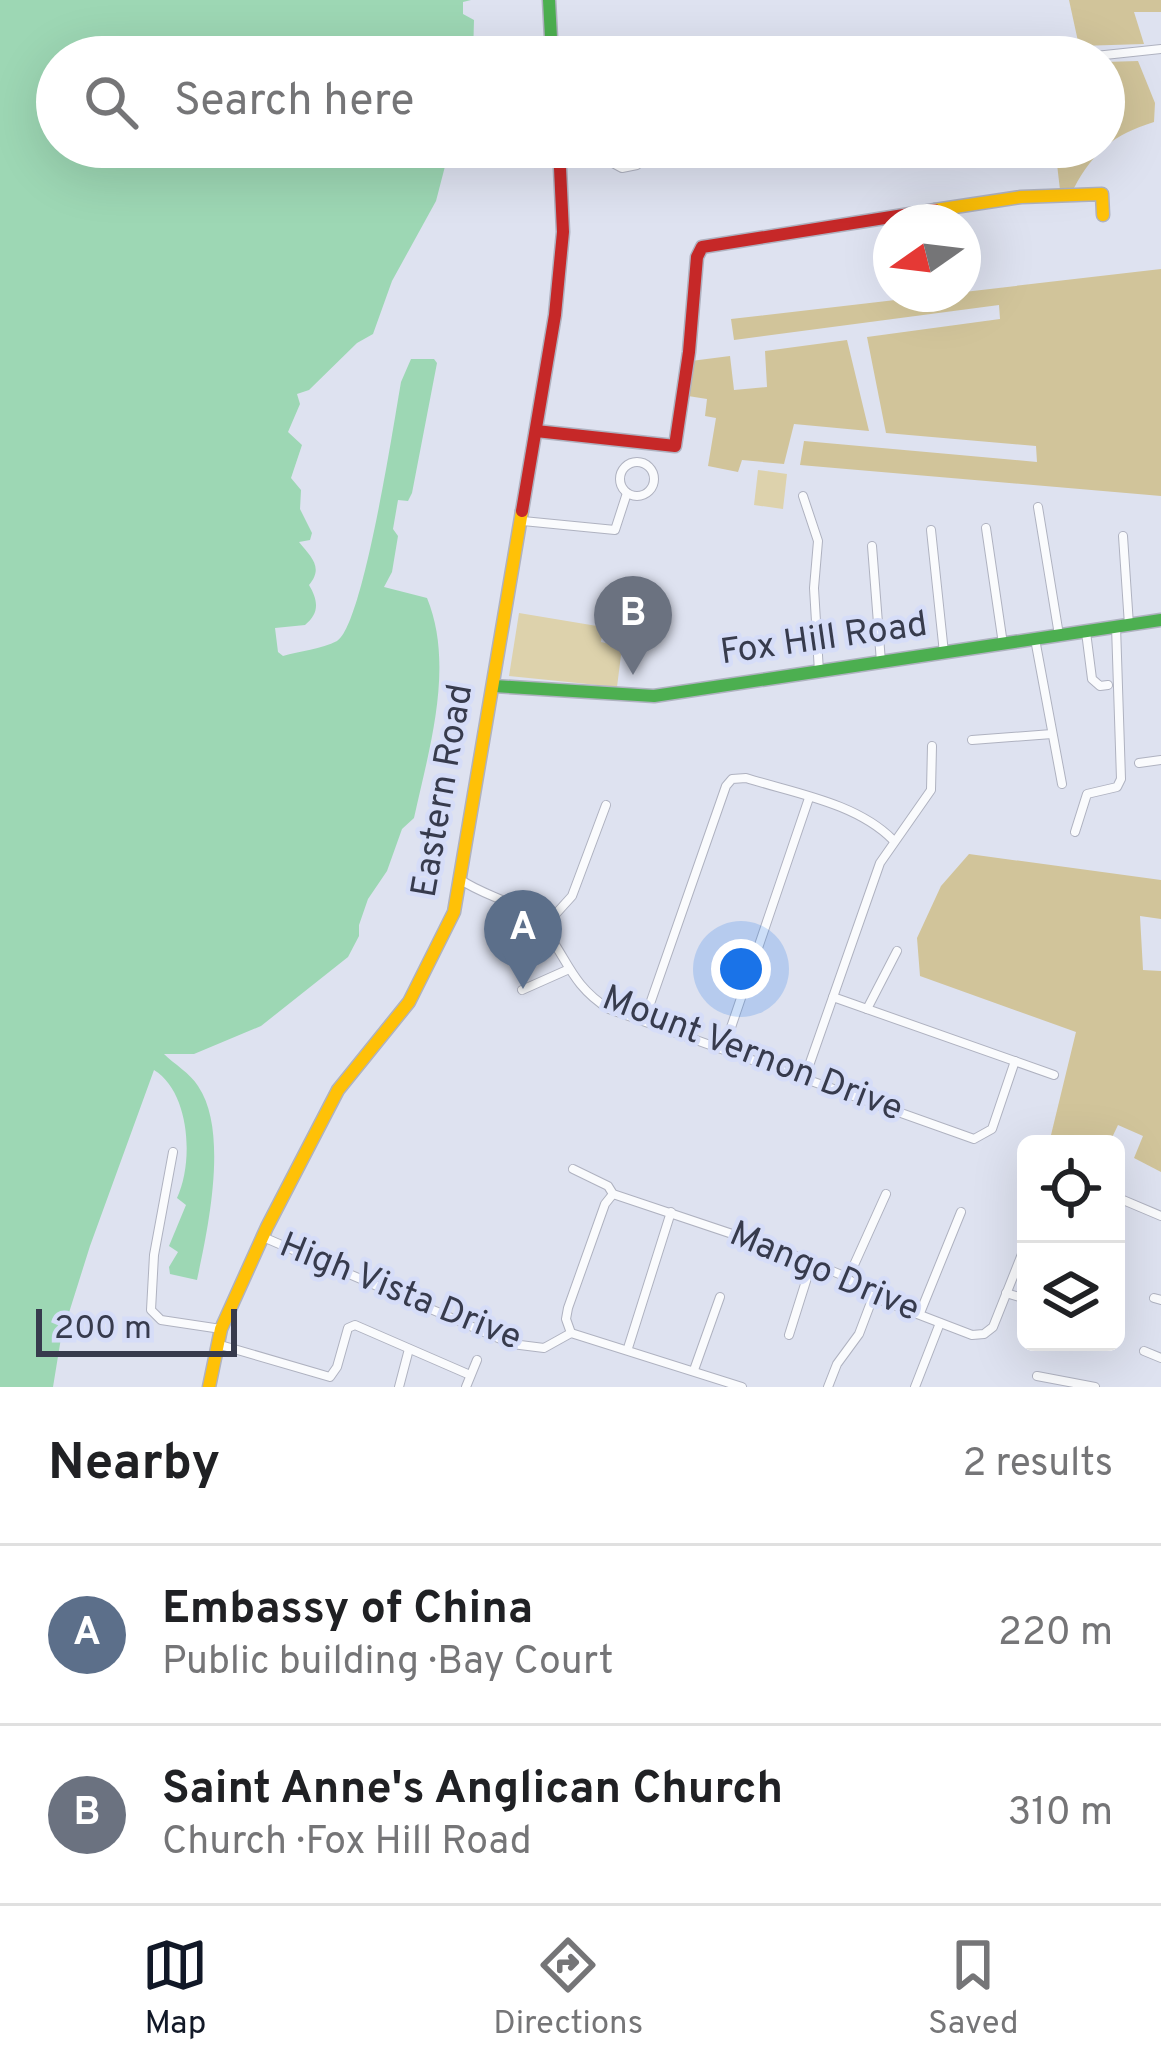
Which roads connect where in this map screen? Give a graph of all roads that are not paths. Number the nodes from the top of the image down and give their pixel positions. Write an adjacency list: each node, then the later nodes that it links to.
1 (549, 0): 2 (main road)
2 (552, 36)
3 (1161, 49): 4 (street)
4 (1125, 53)
5 (560, 168): 7 (main road, Eastern Road)
6 (1103, 215): 8 (main road)
7 (536, 431): 8 (main road); 13 (main road, Eastern Road)
8 (640, 443): 9 (street)
9 (640, 461): 10 (street); 10 (street)
10 (627, 493): 13 (street)
11 (802, 496): 26 (street)
12 (1039, 507): 21 (street)
13 (523, 521): 28 (main road, Eastern Road)
14 (986, 528): 23 (street)
15 (931, 530): 24 (street)
16 (1123, 536): 19 (street)
17 (872, 546): 25 (street)
18 (1161, 620): 19 (main road, Fox Hill Road)
19 (1123, 625): 20 (main road, Fox Hill Road); 37 (street)
20 (1086, 631): 21 (main road, Fox Hill Road); 27 (street)
21 (1059, 635): 22 (main road, Fox Hill Road)
22 (1035, 639): 23 (main road, Fox Hill Road); 29 (street)
23 (1003, 644): 24 (main road, Fox Hill Road)
24 (944, 653): 25 (main road, Fox Hill Road)
25 (882, 663): 26 (main road, Fox Hill Road)
26 (820, 672): 28 (main road, Fox Hill Road)
27 (1108, 685)
28 (494, 686): 39 (main road, Eastern Road)
29 (1052, 734): 30 (street); 34 (street)
30 (972, 740)
31 (932, 746): 38 (street)
32 (1161, 760): 33 (street)
33 (1139, 763)
34 (1061, 784)
35 (809, 798): 38 (street); 48 (street); 49 (street)
36 (606, 805): 42 (street)
37 (1075, 832)
38 (893, 840): 46 (street)
39 (461, 880): 40 (street, Mount Vernon Drive); 41 (main road, Eastern Road)
40 (480, 892): 41 (street); 42 (street, Mount Vernon Drive)
41 (458, 898): 61 (main road, Eastern Road)
42 (543, 928): 44 (street, Mount Vernon Drive)
43 (897, 951): 47 (street)
44 (567, 970): 45 (street); 48 (street, Mount Vernon Drive)
45 (522, 990)
46 (833, 997): 47 (street); 52 (street)
47 (867, 1009): 50 (street)
48 (644, 1021): 49 (street, Mount Vernon Drive)
49 (724, 1048): 52 (street, Mount Vernon Drive)
50 (1015, 1061): 51 (street); 52 (street, Mount Vernon Drive)
51 (1054, 1075)
52 (805, 1077)
53 (172, 1152): 71 (street)
54 (573, 1168): 55 (street, Mango Drive)
55 (614, 1194): 58 (street, Mango Drive); 72 (street)
56 (886, 1194): 64 (street)
57 (1125, 1201): 60 (street)
58 (671, 1212): 62 (street, Mango Drive); 75 (street)
59 (961, 1212): 69 (street)
60 (1161, 1216)
61 (262, 1237): 71 (main road, Eastern Road); 72 (street, High Vista Drive)
62 (812, 1262): 64 (street, Mango Drive); 73 (street)
63 (1017, 1266): 65 (street, Mango Drive)
64 (844, 1276): 67 (street, Mango Drive)
65 (1006, 1292): 66 (street); 70 (street, Mango Drive)
66 (1017, 1296)
67 (873, 1297): 69 (street, Mango Drive); 87 (street)
68 (720, 1298): 80 (street)
69 (920, 1313): 70 (street, Mango Drive)
70 (940, 1323): 88 (street)
71 (221, 1329): 74 (main road, Eastern Road)
72 (571, 1333): 75 (street, High Vista Drive)
73 (789, 1335)
74 (217, 1344): 76 (street); 83 (main road, Eastern Road)
75 (627, 1348): 80 (street, High Vista Drive)
76 (410, 1349): 81 (street); 84 (street)
77 (1144, 1351): 78 (street)
78 (1161, 1358)
79 (477, 1360): 81 (street)
80 (694, 1370): 86 (street, High Vista Drive)
81 (470, 1375): 85 (street)
82 (1037, 1376): 89 (street)
83 (209, 1387)
84 (399, 1387)
85 (466, 1387)
86 (742, 1387)
87 (828, 1387)
88 (916, 1387)
89 (1095, 1387)

